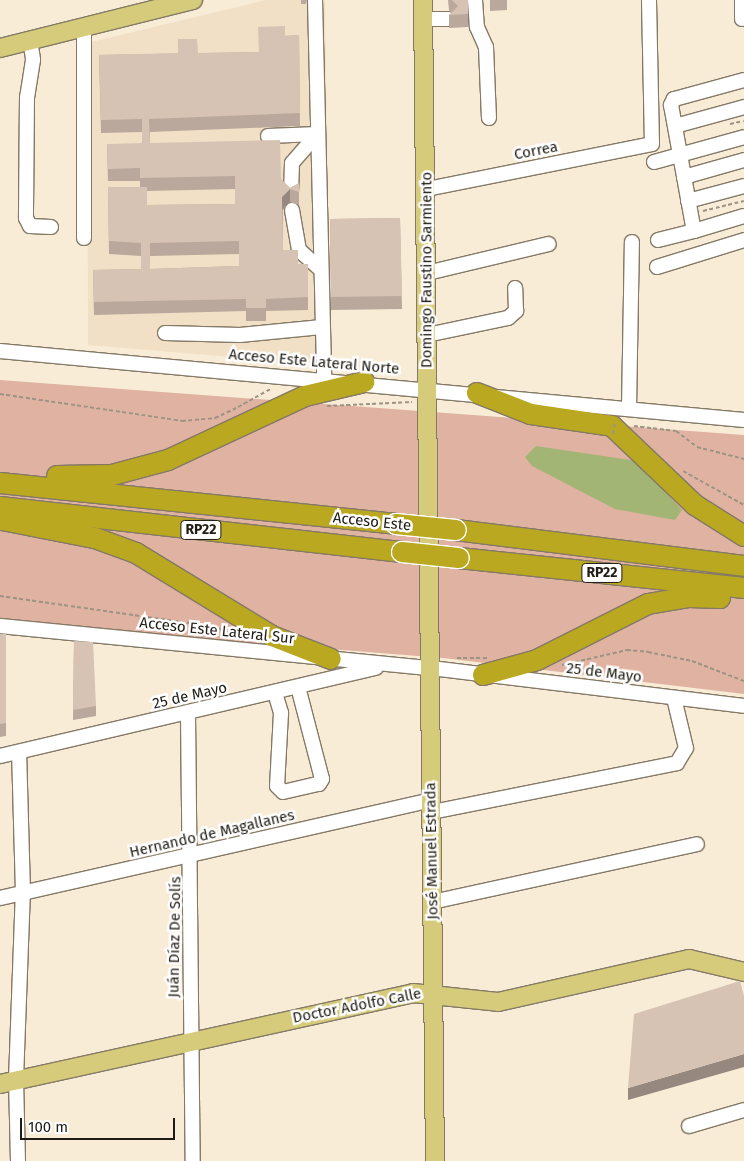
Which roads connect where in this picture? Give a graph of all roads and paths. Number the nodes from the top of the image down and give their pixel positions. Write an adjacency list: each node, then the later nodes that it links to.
1 (193, 0): 10 (main road)
2 (315, 0): 17 (street)
3 (423, 0): 7 (main road, Domingo Faustino Sarmiento)
4 (475, 0): 15 (street)
5 (649, 0): 25 (street, Correa)
6 (742, 0): 9 (street)
7 (424, 19): 8 (street); 25 (main road, Domingo Faustino Sarmiento)
8 (449, 19)
9 (742, 19)
10 (84, 27): 11 (main road); 33 (street)
11 (30, 40): 12 (main road); 31 (street)
12 (0, 48)
13 (743, 83): 16 (street)
14 (744, 107): 16 (street)
15 (489, 118)
16 (674, 126): 20 (street)
17 (318, 134): 18 (street); 26 (street); 39 (street)
18 (268, 136)
19 (744, 137): 20 (street)
20 (680, 155): 22 (street); 23 (street)
21 (744, 160): 23 (street)
22 (654, 162)
23 (684, 177): 28 (street)
24 (744, 186): 28 (street)
25 (427, 189): 40 (main road, Domingo Faustino Sarmiento)
26 (291, 192)
27 (744, 201): 28 (path)
28 (690, 208): 32 (street)
29 (292, 210): 39 (street)
30 (744, 216): 32 (street)
31 (50, 227)
32 (694, 231): 34 (street)
33 (84, 238)
34 (658, 240)
35 (744, 240): 38 (street)
36 (632, 242): 53 (street)
37 (549, 244): 40 (street)
38 (657, 266)
39 (321, 270): 42 (street)
40 (427, 273): 44 (main road, Domingo Faustino Sarmiento)
41 (515, 288): 44 (street)
42 (322, 327): 43 (street); 47 (street)
43 (165, 333)
44 (427, 335): 48 (main road, Domingo Faustino Sarmiento)
45 (0, 351): 47 (street, Acceso Este Lateral Norte)
46 (364, 382): 47 (highway); 48 (street, Acceso Este Lateral Norte)
47 (323, 385): 51 (path); 61 (highway)
48 (428, 388): 50 (street, Acceso Este Lateral Norte); 67 (main road, Domingo Faustino Sarmiento)
49 (0, 394): 52 (path)
50 (477, 394): 53 (street, Acceso Este Lateral Norte); 66 (highway)
51 (414, 402)
52 (239, 407)
53 (629, 409): 54 (street, Acceso Este Lateral Norte); 56 (path)
54 (744, 420)
55 (623, 423): 58 (path, bridge)
56 (631, 426): 57 (path); 59 (path)
57 (638, 432)
58 (613, 434)
59 (744, 459)
60 (681, 470): 63 (path)
61 (0, 471)
62 (0, 483): 68 (highway, Acceso Este / RP22, bridge)
63 (744, 505)
64 (0, 507): 69 (highway, Acceso Este / RP22, bridge)
65 (0, 519): 74 (highway)
66 (744, 536)
67 (429, 540): 77 (main road, José Manuel Estrada)
68 (744, 566)
69 (744, 588)
70 (0, 596): 73 (path)
71 (744, 600): 78 (highway)
72 (0, 626): 74 (street, Acceso Este Lateral Sur)
73 (241, 639)
74 (331, 660): 76 (street, Acceso Este Lateral Sur)
75 (571, 662): 79 (path)
76 (387, 665): 77 (street, Acceso Este Lateral Sur); 80 (street, 25 de Mayo)
77 (430, 668): 78 (street, 25 de Mayo); 87 (main road, José Manuel Estrada)
78 (483, 675): 82 (street, 25 de Mayo)
79 (744, 681)
80 (298, 687): 81 (street, 25 de Mayo); 81 (street)
81 (275, 693): 84 (street, 25 de Mayo)
82 (674, 698): 83 (street, 25 de Mayo); 87 (street, Hernando de Magallanes)
83 (744, 706)
84 (188, 714): 85 (street, 25 de Mayo); 89 (street, Juán Díaz De Solís)
85 (20, 753): 86 (street, 25 de Mayo); 90 (street)
86 (0, 756)
87 (432, 806): 89 (street, Hernando de Magallanes); 92 (main road, José Manuel Estrada)
88 (697, 844): 92 (street)
89 (193, 855): 90 (street, Hernando de Magallanes); 95 (street, Juán Díaz De Solís)
90 (23, 893): 91 (street, Hernando de Magallanes); 96 (street)
91 (0, 898)
92 (432, 902): 94 (main road, José Manuel Estrada)
93 (743, 968): 94 (main road, Doctor Adolfo Calle)
94 (435, 992): 95 (main road, Doctor Adolfo Calle); 101 (main road, José Manuel Estrada)
95 (190, 1041): 96 (main road, Doctor Adolfo Calle); 100 (street, Juán Díaz De Solís)
96 (8, 1082): 99 (street)
97 (744, 1110): 98 (street)
98 (690, 1126)
99 (18, 1161)
100 (193, 1161)
101 (435, 1161)

